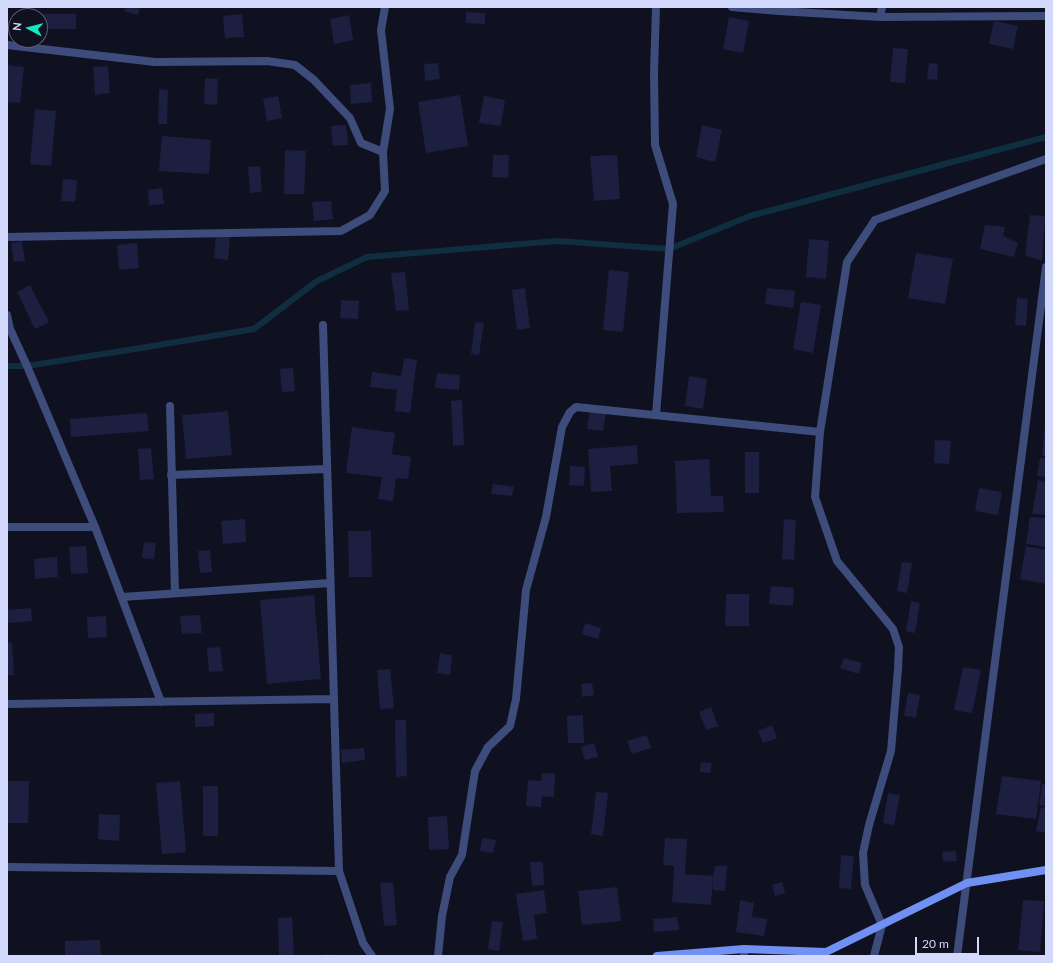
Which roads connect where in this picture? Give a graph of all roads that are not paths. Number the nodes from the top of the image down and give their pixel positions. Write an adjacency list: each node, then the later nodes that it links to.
1 (385, 7): 8 (street)
2 (656, 7): 15 (street)
3 (732, 7): 6 (street)
4 (882, 7): 6 (street)
5 (1046, 16): 6 (street)
6 (880, 17)
7 (7, 45): 8 (street)
8 (383, 152): 10 (street)
9 (1046, 159): 16 (street)
10 (7, 237)
11 (1046, 267): 30 (street)
12 (7, 315): 20 (street)
13 (323, 325): 17 (street)
14 (170, 406): 18 (street)
15 (656, 415): 16 (street); 34 (street)
16 (820, 432): 31 (street)
17 (327, 468): 18 (street); 21 (street)
18 (171, 475): 22 (street)
19 (7, 527): 20 (street)
20 (95, 527): 23 (street)
21 (330, 583): 22 (street); 24 (street)
22 (174, 593): 23 (street)
23 (122, 596): 25 (street)
24 (334, 699): 25 (street); 29 (street)
25 (161, 702): 26 (street)
26 (7, 704)
27 (7, 867): 29 (street)
28 (1046, 870): 30 (street)
29 (339, 871): 33 (street)
30 (967, 883): 31 (street); 37 (street)
31 (882, 925): 32 (street); 36 (street)
32 (744, 953): 35 (street)
33 (372, 956)
34 (438, 956)
35 (657, 956)
36 (874, 956)
37 (956, 956)

